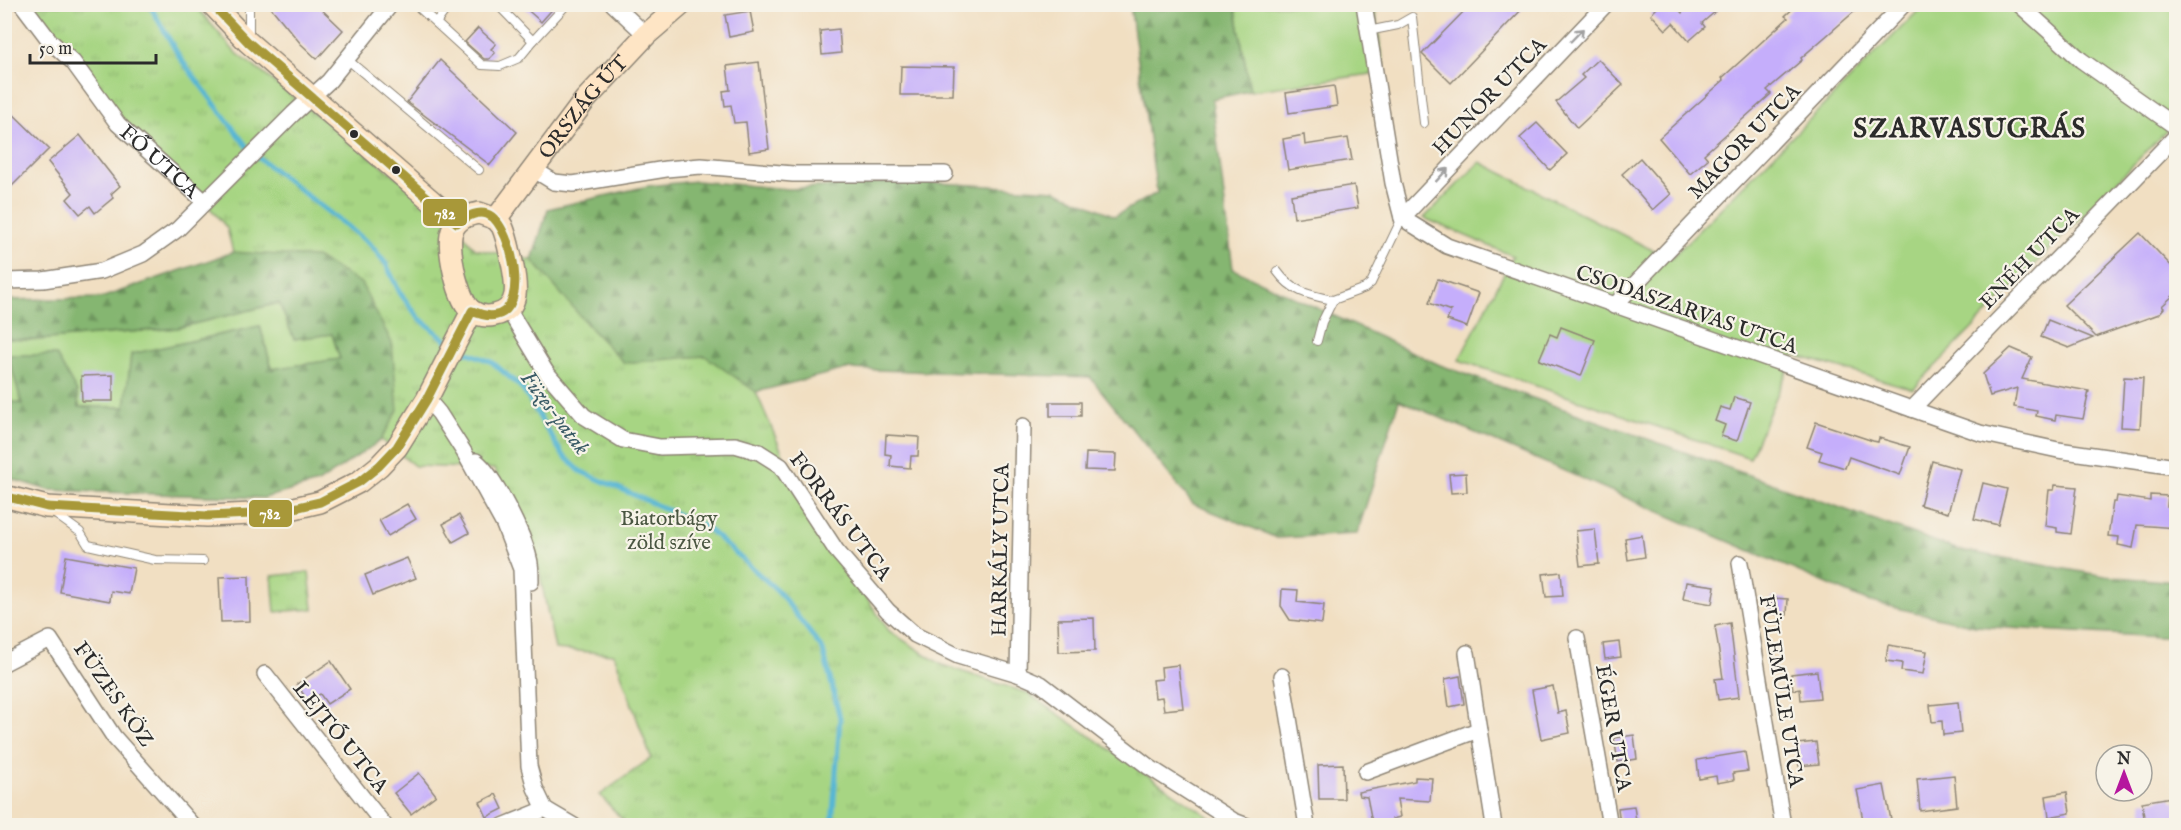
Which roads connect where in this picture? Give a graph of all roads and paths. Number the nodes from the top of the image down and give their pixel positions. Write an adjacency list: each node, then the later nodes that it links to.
1 (22, 4): 28 (street, FŐ UTCA)
2 (212, 4): 19 (main road)
3 (247, 4): 19 (lane)
4 (392, 4): 20 (street, FŐ UTCA)
5 (415, 4): 15 (lane)
6 (450, 4): 15 (lane)
7 (497, 4): 18 (lane)
8 (567, 4): 18 (lane)
9 (613, 4): 17 (street)
10 (682, 4): 17 (main road, ORSZÁG ÚT)
11 (1364, 4): 16 (street)
12 (1606, 4): 29 (street, HUNOR UTCA, one-way to 12)
13 (1904, 4): 35 (street, MAGOR UTCA)
14 (2019, 4): 23 (street)
15 (436, 23): 18 (lane)
16 (1367, 31): 22 (lane); 29 (street)
17 (646, 35): 25 (main road, ORSZÁG ÚT)
18 (533, 41)
19 (248, 42): 21 (main road)
20 (348, 60): 21 (street, FŐ UTCA); 26 (lane)
21 (311, 98): 28 (street, FŐ UTCA); 31 (main road)
22 (1425, 123)
23 (2176, 127)
24 (2176, 136): 40 (street, ENÉH UTCA)
25 (533, 169): 27 (street); 30 (main road, ORSZÁG ÚT)
26 (479, 170)
27 (945, 174)
28 (205, 202): 33 (street)
29 (1402, 218): 34 (lane); 35 (street, CSODASZARVAS UTCA)
30 (496, 219): 31 (main road); 36 (main road)
31 (457, 223): 37 (main road)
32 (1277, 271): 34 (lane)
33 (4, 281)
34 (1333, 300): 38 (lane)
35 (1614, 306): 40 (street, CSODASZARVAS UTCA)
36 (508, 309): 37 (main road); 51 (street, FORRÁS UTCA)
37 (472, 311): 39 (main road)
38 (1317, 341)
39 (427, 399): 44 (main road); 55 (street)
40 (1912, 409): 42 (street, CSODASZARVAS UTCA)
41 (1023, 426): 51 (street, HARKÁLY UTCA)
42 (2176, 467)
43 (4, 496): 44 (main road)
44 (47, 507): 45 (lane)
45 (203, 561)
46 (1740, 563): 64 (street, FÜLEMÜLE UTCA)
47 (1577, 638): 63 (street, ÉGER UTCA)
48 (1467, 653): 53 (street)
49 (4, 663): 57 (street, FÜZES KÖZ)
50 (265, 674): 58 (street, LEJTŐ UTCA)
51 (1018, 674): 60 (street, FORRÁS UTCA)
52 (1282, 676): 61 (street)
53 (1478, 730): 54 (street); 62 (street)
54 (1366, 772)
55 (545, 809): 56 (street); 59 (street)
56 (570, 824)
57 (193, 825)
58 (385, 825)
59 (503, 825)
60 (1246, 825)
61 (1307, 825)
62 (1494, 825)
63 (1610, 825)
64 (1783, 825)

